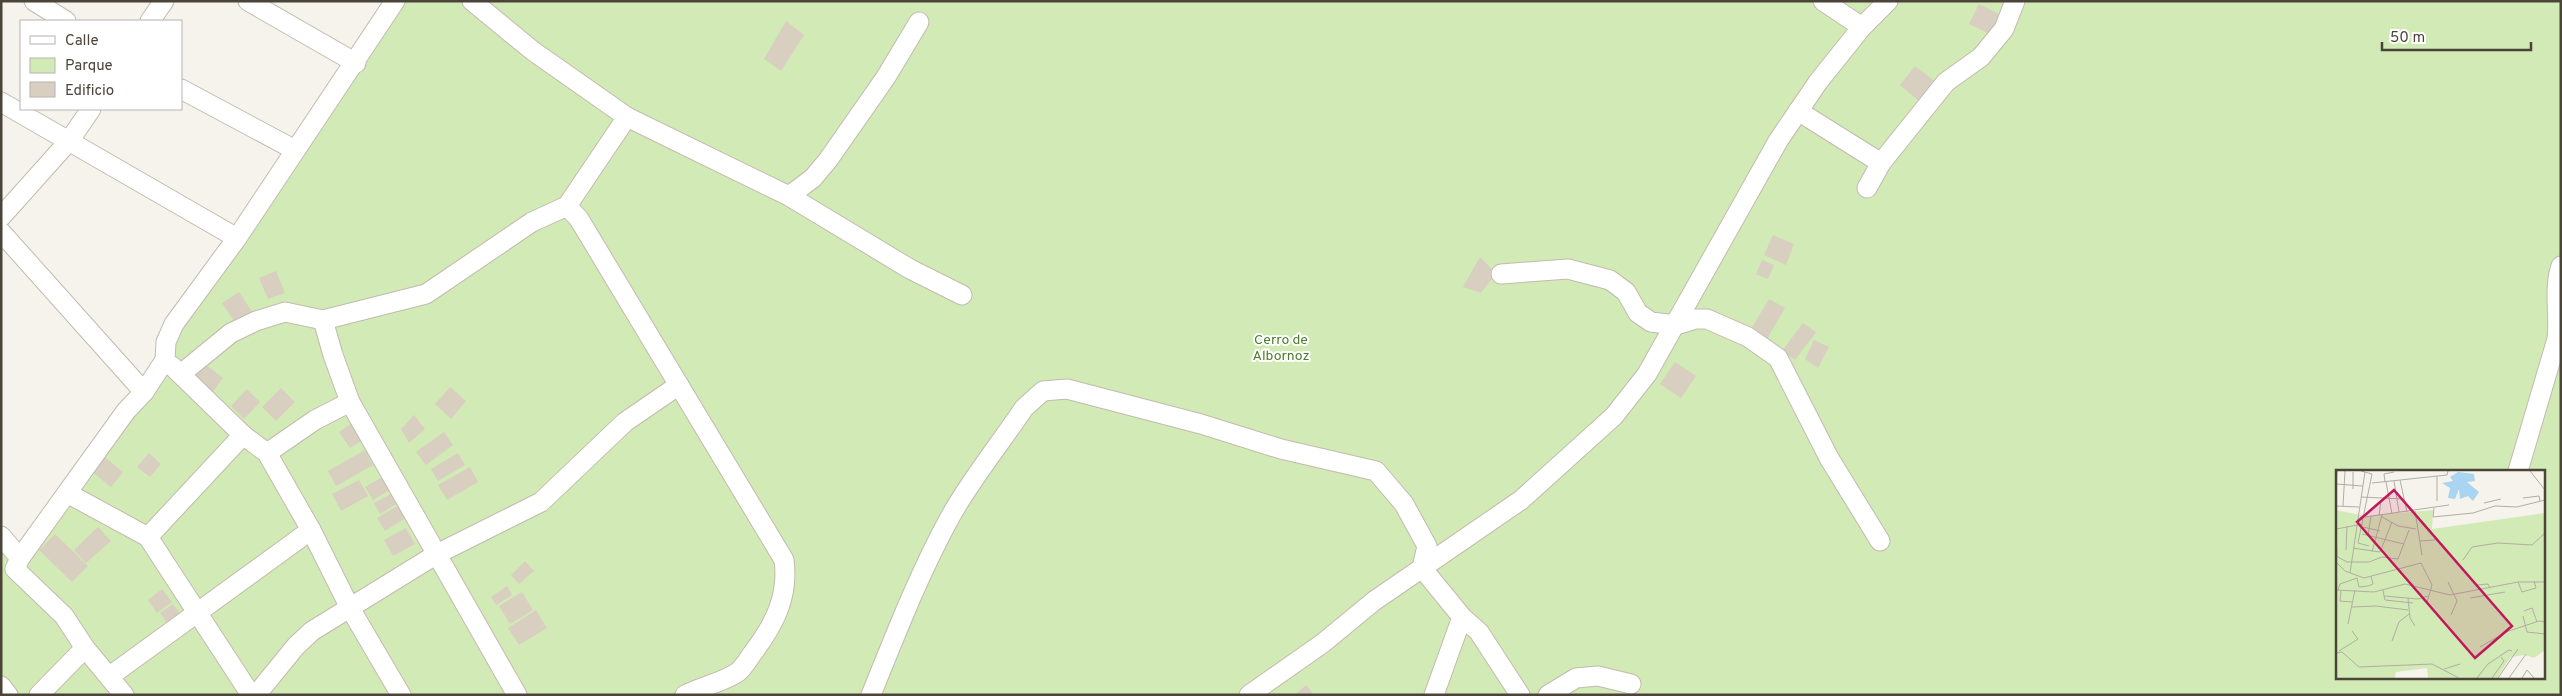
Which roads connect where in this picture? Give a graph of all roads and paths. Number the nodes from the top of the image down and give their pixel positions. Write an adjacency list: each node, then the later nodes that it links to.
1 (34, 1): 9 (street)
2 (164, 1): 10 (street)
3 (248, 1): 13 (street)
4 (395, 1): 13 (street)
5 (472, 1): 18 (street)
6 (1823, 1): 12 (street)
7 (1888, 1): 12 (street)
8 (2016, 1): 21 (street)
9 (64, 20)
10 (151, 20)
11 (920, 22): 23 (street)
12 (1862, 27): 17 (street)
13 (356, 63): 20 (street)
14 (182, 90): 20 (street)
15 (1, 102): 19 (street)
16 (90, 110): 19 (street)
17 (1798, 111): 21 (street); 32 (street)
18 (627, 117): 23 (street); 24 (street)
19 (69, 141): 25 (street); 27 (street)
20 (295, 150): 27 (street)
21 (1881, 163): 22 (street)
22 (1867, 188)
23 (790, 196): 30 (street)
24 (567, 206): 31 (street); 35 (street)
25 (1, 217)
26 (1, 232): 36 (street)
27 (237, 238): 33 (street)
28 (2561, 266): 40 (street)
29 (1501, 274): 32 (street)
30 (962, 295)
31 (323, 320): 34 (street); 37 (street)
32 (1676, 325): 45 (street); 48 (street)
33 (165, 360): 34 (street); 36 (street)
34 (182, 374): 38 (street)
35 (679, 385): 46 (street); 62 (street)
36 (144, 392): 41 (street)
37 (350, 402): 39 (street); 46 (street)
38 (244, 435): 39 (street); 44 (street)
39 (267, 453): 42 (street)
40 (2518, 470)
41 (67, 493): 44 (street); 47 (street)
42 (311, 530): 49 (street); 50 (street)
43 (1, 536): 47 (street)
44 (148, 537): 50 (street)
45 (1880, 541)
46 (437, 554): 49 (street); 61 (street)
47 (20, 558): 52 (street)
48 (1422, 568): 51 (street); 63 (street); 64 (street)
49 (350, 608): 56 (street); 60 (street)
50 (197, 613): 53 (street); 56 (street)
51 (1462, 617): 65 (street); 66 (street)
52 (86, 648): 53 (street); 58 (street)
53 (110, 676): 59 (street)
54 (1631, 684): 67 (street)
55 (1, 686): 57 (street)
56 (260, 693)
57 (8, 695)
58 (39, 695)
59 (124, 695)
60 (401, 695)
61 (516, 695)
62 (685, 695)
63 (871, 695)
64 (1249, 695)
65 (1434, 695)
66 (1520, 695)
67 (1548, 695)

